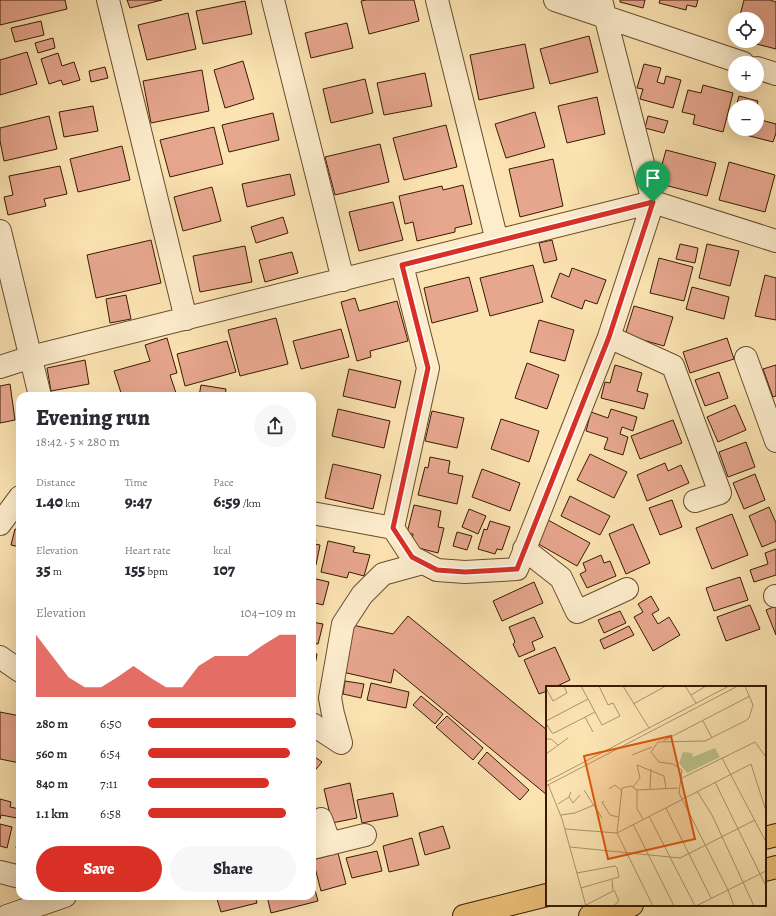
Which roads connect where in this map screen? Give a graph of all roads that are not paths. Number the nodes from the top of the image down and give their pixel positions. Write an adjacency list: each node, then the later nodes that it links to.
1 (108, 0): 15 (street)
2 (273, 0): 14 (street)
3 (437, 0): 11 (street)
4 (555, 0): 5 (street)
5 (603, 9): 6 (street); 9 (street)
6 (728, 57)
7 (764, 70): 8 (street)
8 (776, 74)
9 (653, 202): 11 (street); 12 (street); 16 (street)
10 (0, 231): 17 (street)
11 (496, 241): 13 (street)
12 (776, 241)
13 (402, 265): 14 (street); 26 (street)
14 (343, 280): 15 (street)
15 (186, 319): 17 (street)
16 (609, 337): 22 (street); 27 (street)
17 (31, 357): 19 (street); 20 (street)
18 (746, 358): 21 (street)
19 (0, 367)
20 (39, 392)
21 (776, 441)
22 (695, 501)
23 (16, 502): 25 (street)
24 (316, 514): 26 (street)
25 (0, 524)
26 (393, 528): 28 (street)
27 (524, 549): 28 (street); 29 (street)
28 (423, 563): 32 (street)
29 (627, 590)
30 (0, 657): 31 (street)
31 (16, 667)
32 (316, 727)
33 (321, 819): 37 (street)
34 (365, 835): 37 (street)
35 (776, 835): 36 (highway)
36 (766, 838)
37 (321, 846)
38 (776, 867): 39 (highway)
39 (766, 870)
40 (0, 872): 41 (street)
41 (16, 876)
42 (546, 895): 46 (highway)
43 (53, 900): 45 (street)
44 (628, 906): 47 (highway)
45 (7, 916)
46 (464, 916)
47 (590, 916)

